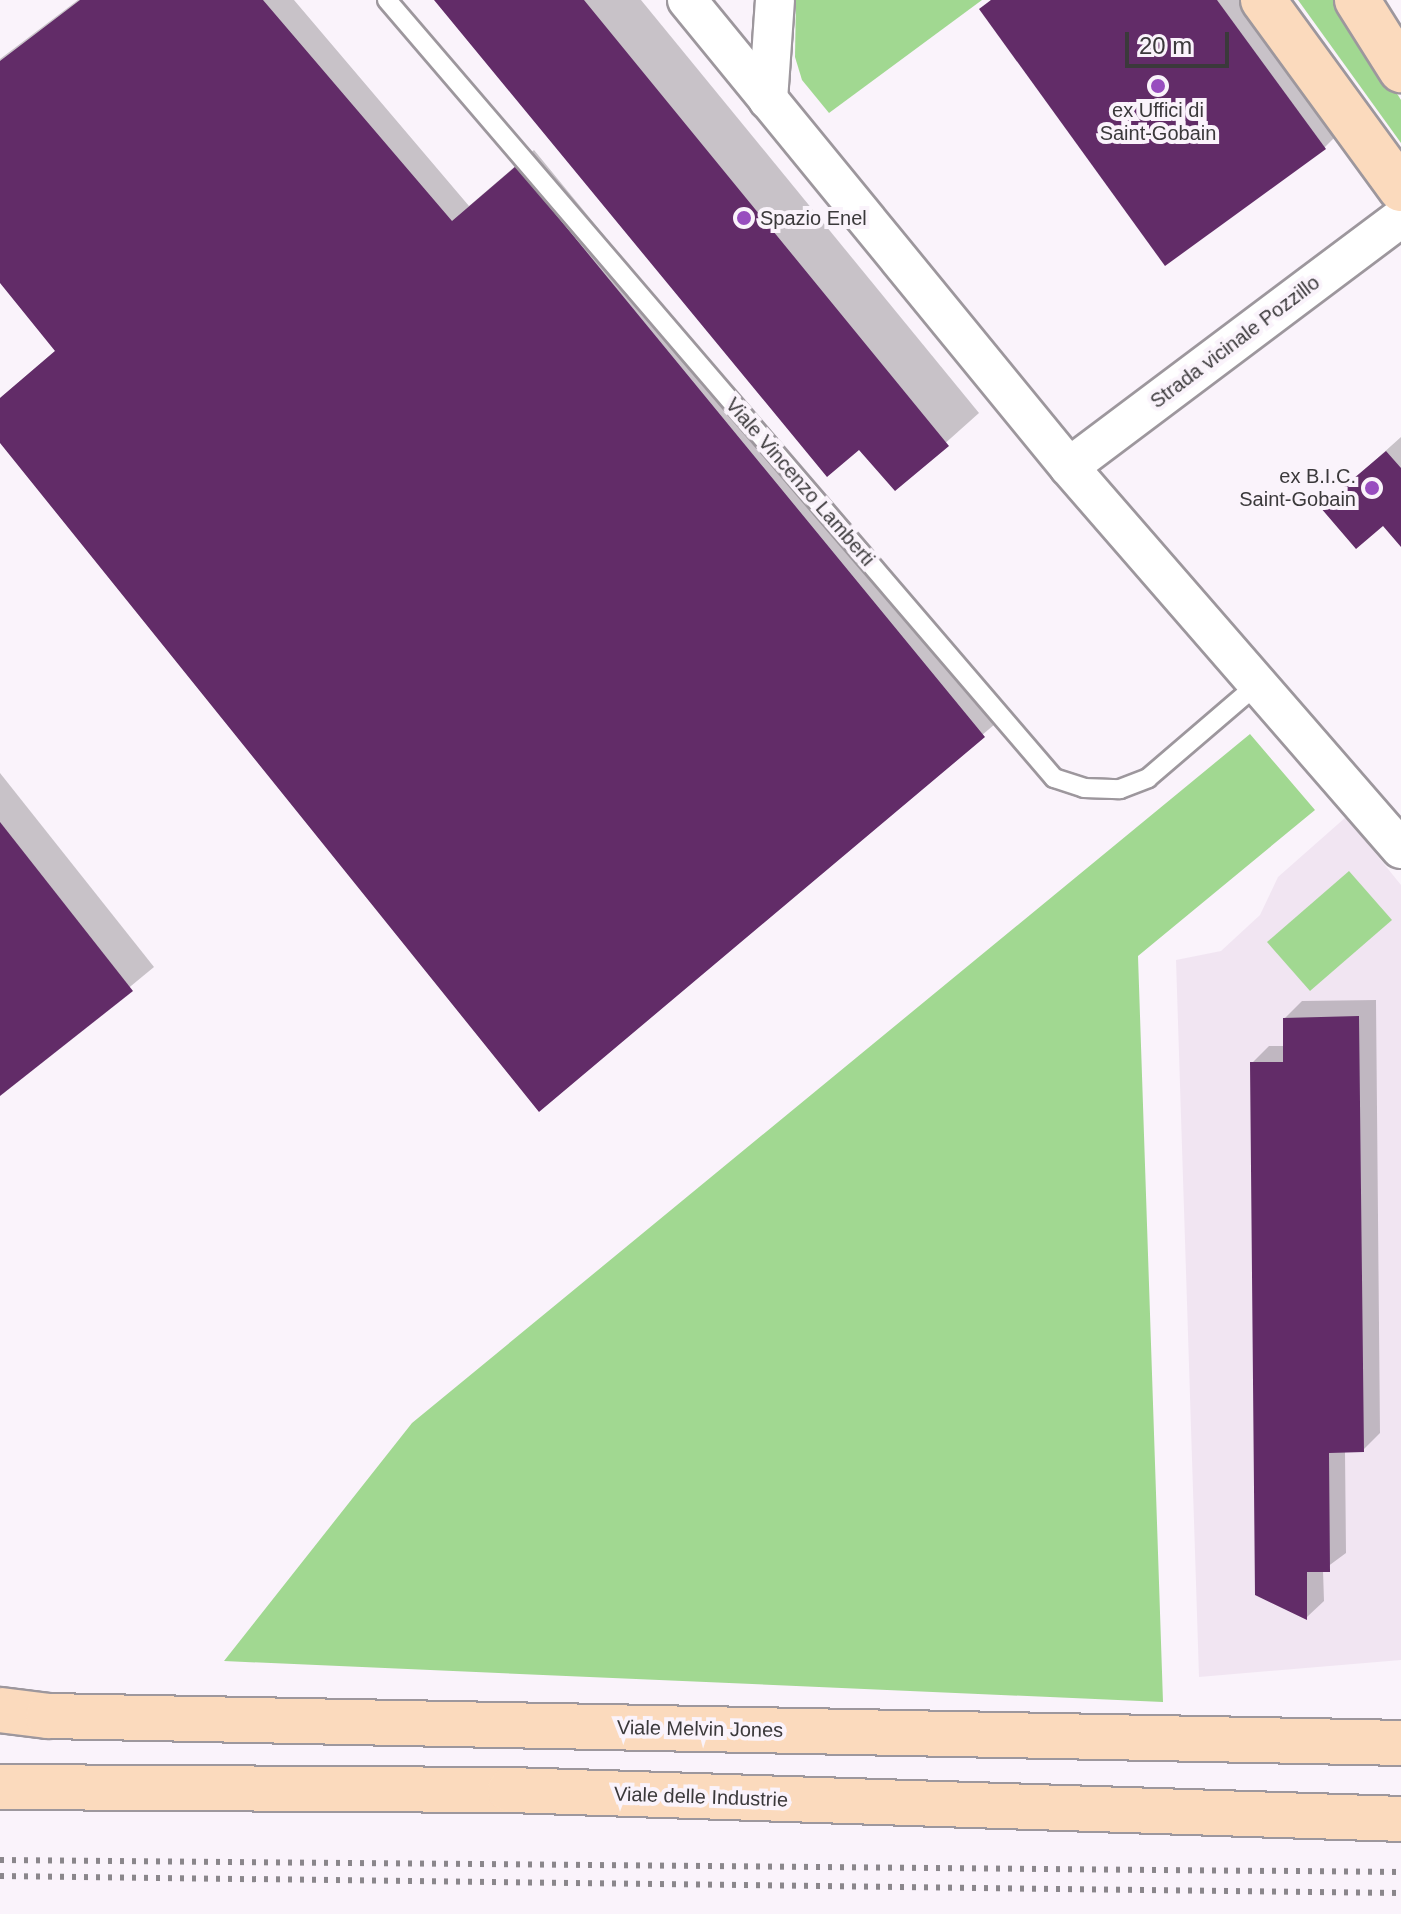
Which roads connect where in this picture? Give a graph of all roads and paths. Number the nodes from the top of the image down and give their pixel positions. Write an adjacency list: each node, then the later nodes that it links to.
1 (387, 0): 11 (lane, Viale Vincenzo Lamberti)
2 (687, 0): 7 (street)
3 (775, 0): 7 (street)
4 (1263, 0): 8 (street)
5 (1357, 0): 6 (street)
6 (1401, 70)
7 (768, 100): 10 (street)
8 (1401, 189)
9 (1401, 218): 10 (street, Strada vicinale Pozzillo)
10 (1069, 467): 11 (street)
11 (1259, 683): 12 (street)
12 (1401, 849)
13 (0, 1710): 14 (street, Viale Melvin Jones)
14 (1401, 1743)
15 (0, 1787): 16 (street, Viale delle Industrie)
16 (1401, 1819)

